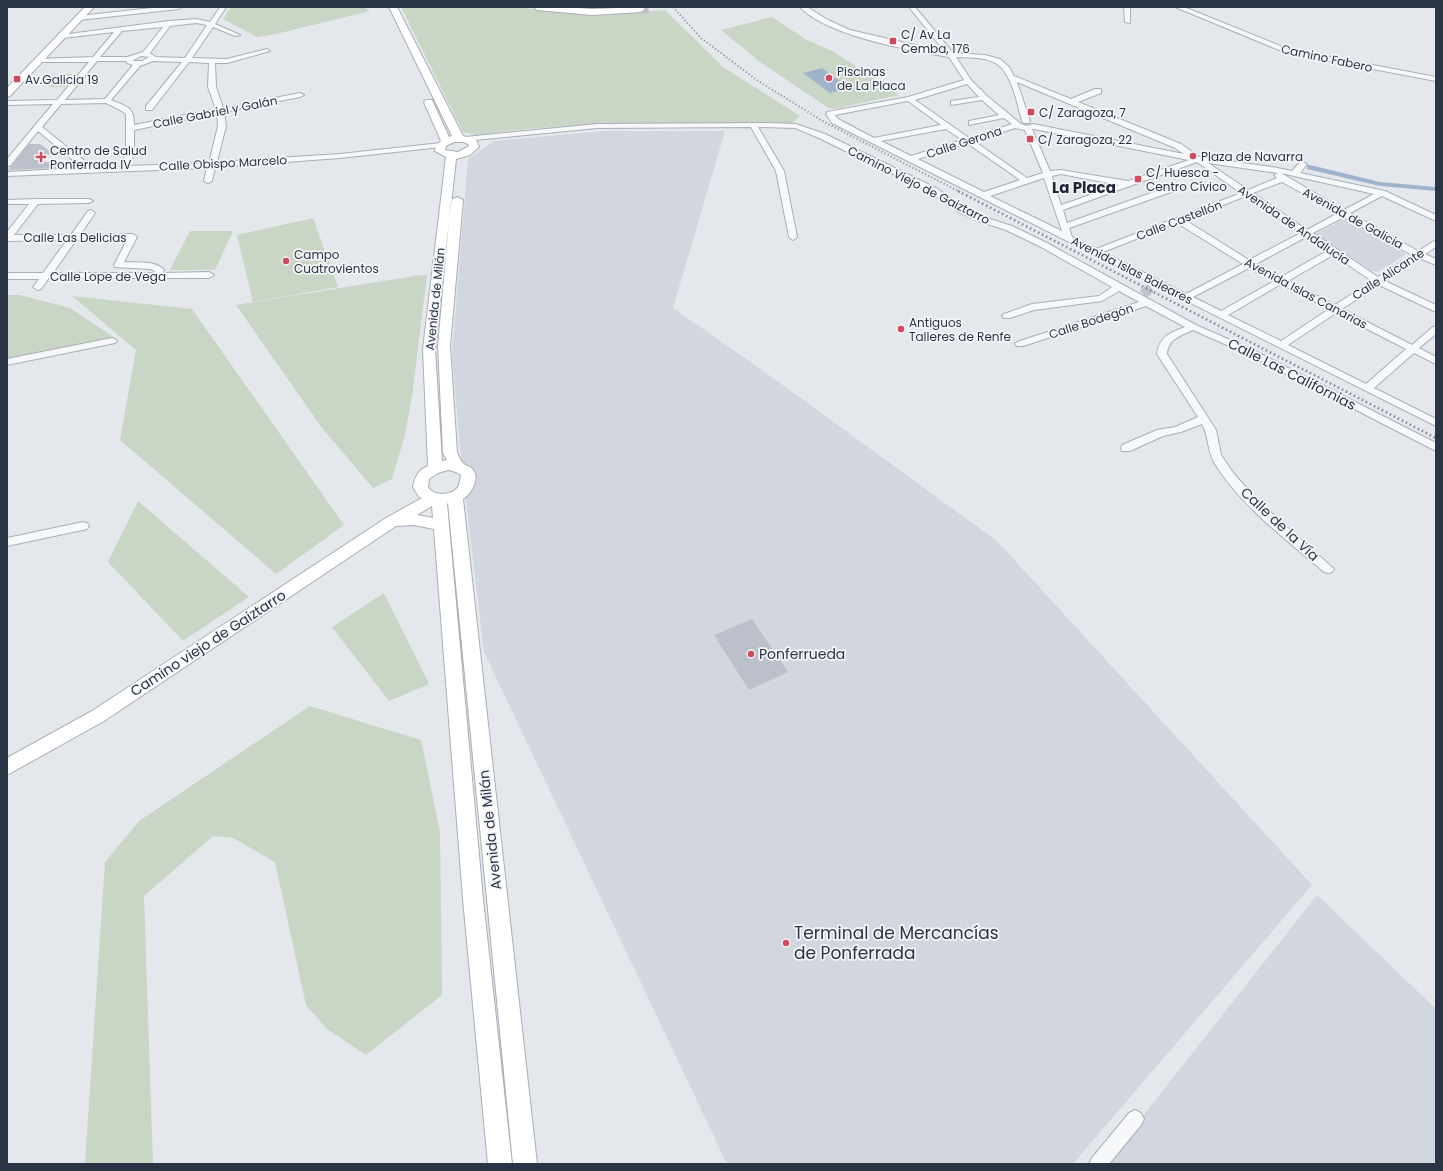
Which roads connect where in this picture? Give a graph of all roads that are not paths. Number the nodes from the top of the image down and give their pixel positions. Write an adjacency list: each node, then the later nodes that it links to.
1 (90, 7): 12 (street)
2 (179, 7): 12 (street)
3 (223, 7): 15 (street)
4 (386, 7): 57 (street, Avenida de Milán)
5 (393, 7): 53 (street)
6 (537, 7): 11 (street)
7 (803, 7): 21 (street)
8 (912, 7): 21 (street)
9 (1127, 7): 13 (street)
10 (1178, 7): 30 (street, Camino Fabero)
11 (640, 9)
12 (79, 18): 18 (street)
13 (1128, 22)
14 (168, 23): 15 (street); 16 (street); 20 (street)
15 (211, 24): 17 (street); 25 (street)
16 (120, 29): 18 (street); 22 (street)
17 (237, 35)
18 (62, 36): 26 (street)
19 (267, 52): 27 (street)
20 (146, 53): 23 (street); 24 (street)
21 (951, 55): 29 (street); 31 (street)
22 (94, 59): 23 (street); 26 (street); 37 (street)
23 (129, 59): 28 (street)
24 (152, 59): 25 (street); 28 (street)
25 (188, 59): 27 (street); 42 (street)
26 (40, 60): 33 (street)
27 (212, 60): 43 (street)
28 (138, 64): 38 (street)
29 (1013, 78): 39 (street); 48 (street)
30 (1436, 78)
31 (968, 81): 35 (street); 36 (street)
32 (1098, 91): 39 (street)
33 (7, 94)
34 (300, 95): 43 (street, Calle Gabriel y Galán)
35 (909, 98): 49 (street); 54 (street, Avenida Islas Baleares)
36 (984, 98): 41 (street); 44 (street)
37 (57, 102): 38 (street); 40 (street); 50 (street)
38 (107, 102): 51 (street)
39 (1071, 102): 59 (street)
40 (7, 103)
41 (954, 103)
42 (149, 108)
43 (220, 111): 51 (street, Calle Gabriel y Galán); 62 (street)
44 (1005, 116): 45 (street); 46 (street)
45 (972, 123)
46 (1016, 124): 48 (street, Avenida de Andalucía); 55 (street, Calle Gerona)
47 (753, 125): 52 (street, Camino Viejo de Gaiztarro); 88 (street); 105 (street, Camino Viejo de Gaiztarro)
48 (1029, 125): 59 (street, Avenida de Andalucía); 67 (street)
49 (948, 126): 54 (street); 55 (street)
50 (38, 127): 60 (street); 65 (street)
51 (130, 128): 63 (street)
52 (493, 137): 53 (street, Camino Viejo de Gaiztarro); 56 (street, Camino Viejo de Gaiztarro)
53 (462, 139): 56 (street); 57 (street)
54 (874, 140): 58 (street, Avenida Islas Baleares)
55 (969, 140): 58 (street, Calle Gerona); 71 (street)
56 (474, 147): 57 (street)
57 (448, 150): 62 (street, Calle Obispo Marcelo); 125 (street, Avenida de Milán); 126 (street, Avenida de Milán)
58 (911, 159): 77 (street, Avenida Islas Baleares)
59 (1198, 159): 64 (street); 73 (street); 76 (street, Avenida de Andalucía)
60 (7, 164)
61 (1303, 164): 68 (street)
62 (213, 165): 63 (street, Calle Obispo Marcelo); 70 (street)
63 (124, 169): 65 (street, Calle Obispo Marcelo)
64 (1272, 169): 68 (street); 69 (street, Avenida de Galicia)
65 (85, 170): 66 (street, Calle Obispo Marcelo)
66 (7, 174)
67 (1047, 174): 71 (street); 72 (street); 81 (street)
68 (1294, 174): 75 (street)
69 (1284, 179): 76 (street, Calle Castellón); 83 (street, Avenida de Galicia)
70 (208, 181)
71 (1026, 181): 77 (street)
72 (1130, 184): 73 (street); 81 (street)
73 (1149, 187): 74 (street); 86 (street)
74 (1171, 189)
75 (1382, 193): 83 (street); 84 (street)
76 (1247, 194): 85 (street, Calle Castellón); 87 (street, Avenida de Andalucía)
77 (984, 195): 91 (street, Avenida Islas Baleares)
78 (89, 201): 80 (street)
79 (7, 202): 80 (street)
80 (36, 202): 90 (street)
81 (1059, 209): 86 (street)
82 (90, 213): 89 (street)
83 (1345, 213): 87 (street); 95 (street, Avenida de Galicia)
84 (1436, 218)
85 (1178, 220): 94 (street, Calle Castellón); 97 (street, Avenida Islas Canarias)
86 (1065, 228): 91 (street)
87 (1307, 233): 93 (street, Avenida de Andalucía); 97 (street)
88 (793, 236)
89 (72, 237): 90 (street, Calle Las Delicias); 100 (street); 101 (street, Calle Las Delicias)
90 (7, 238)
91 (1068, 238): 94 (street, Avenida Islas Baleares)
92 (1436, 243): 95 (street, Calle Alicante)
93 (1332, 251): 102 (street); 103 (street, Avenida de Andalucía)
94 (1096, 252): 106 (street, Avenida Islas Baleares)
95 (1418, 255): 96 (street, Avenida de Galicia); 103 (street, Calle Alicante)
96 (1436, 262)
97 (1248, 264): 102 (street, Avenida Islas Canarias); 106 (street)
98 (209, 275): 101 (street, Calle Lope de Vega)
99 (7, 276): 100 (street, Calle Lope de Vega)
100 (46, 276): 101 (street, Calle Lope de Vega); 104 (street)
101 (156, 276)
102 (1280, 281): 108 (street, Avenida Islas Canarias); 110 (street)
103 (1378, 281): 108 (street, Calle Alicante); 109 (street, Avenida de Andalucía)
104 (38, 287)
105 (1118, 287): 107 (street, Camino Viejo de Gaiztarro); 111 (street)
106 (1187, 297): 110 (street, Avenida Islas Baleares)
107 (1143, 298): 112 (street, Calle Las Californias); 115 (street, Calle Bodegón)
108 (1334, 309): 116 (street, Calle Alicante); 117 (street, Avenida Islas Canarias)
109 (1436, 309)
110 (1221, 315): 116 (street, Avenida Islas Baleares)
111 (1007, 316)
112 (1193, 327): 121 (street, Calle de la Vía); 123 (street, Calle Las Californias)
113 (1436, 329): 117 (street)
114 (112, 341): 119 (street)
115 (1020, 344)
116 (1280, 345): 120 (street, Avenida Islas Baleares)
117 (1413, 349): 118 (street, Avenida Islas Canarias); 120 (street)
118 (1436, 361)
119 (7, 362)
120 (1367, 388): 122 (street, Avenida Islas Baleares)
121 (1203, 418): 124 (street); 132 (street, Calle de la Vía)
122 (1436, 423)
123 (1436, 447)
124 (1126, 448)
125 (457, 466): 126 (street); 127 (street)
126 (436, 467): 127 (street)
127 (437, 497): 128 (street, Camino viejo de Gaiztarro); 130 (street, Avenida de Milán); 136 (street, Avenida de Milán)
128 (398, 518): 130 (street); 133 (street, Camino viejo de Gaiztarro)
129 (83, 526): 131 (street)
130 (442, 526): 135 (street, Avenida de Milán)
131 (7, 542)
132 (1328, 569)
133 (7, 767)
134 (1135, 1119): 137 (street)
135 (500, 1164)
136 (525, 1164)
137 (1098, 1164)

